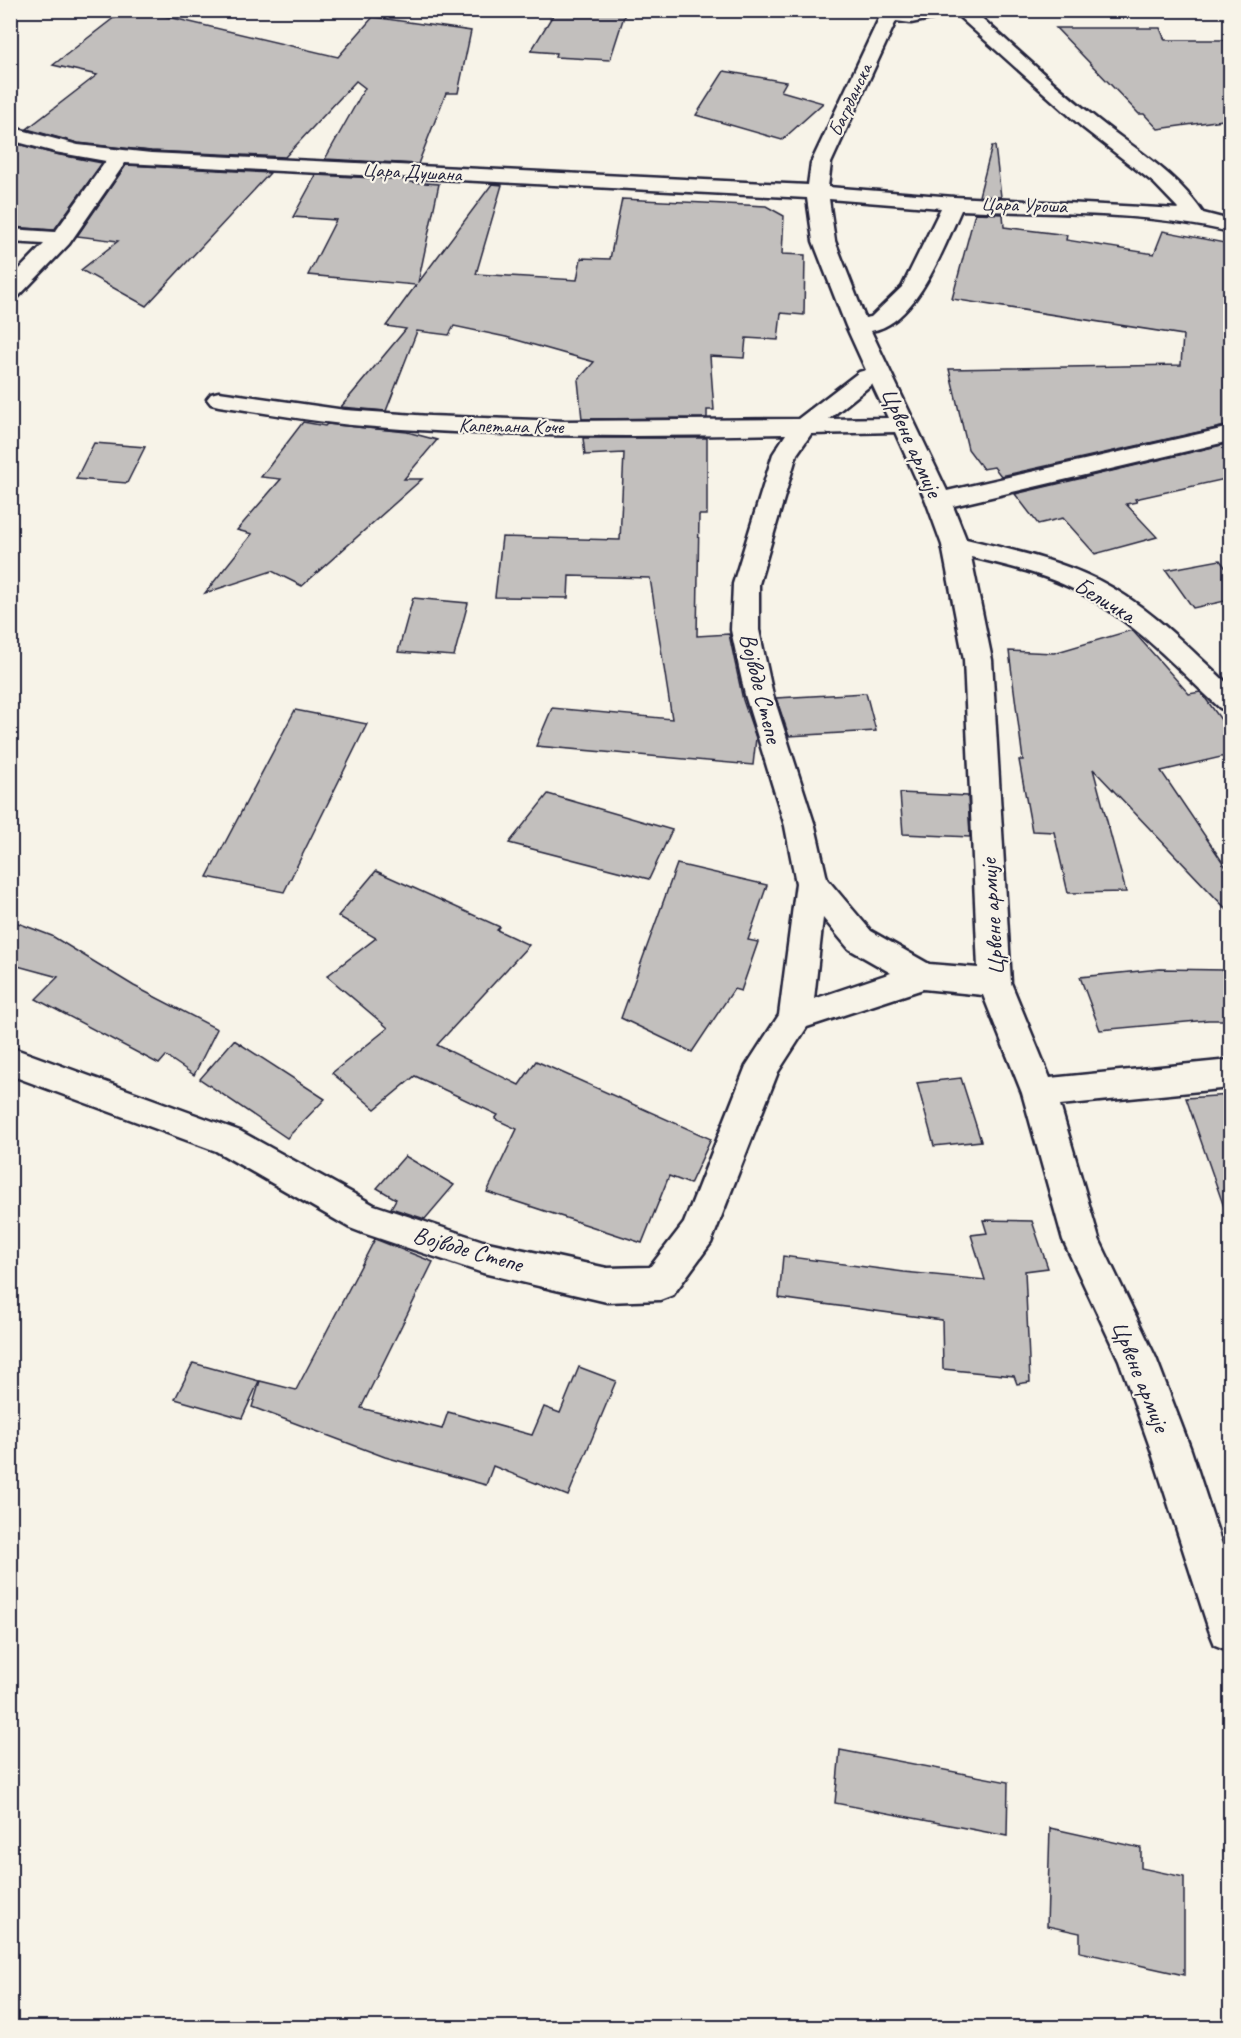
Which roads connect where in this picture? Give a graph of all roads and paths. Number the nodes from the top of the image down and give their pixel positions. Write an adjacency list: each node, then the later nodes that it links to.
1 (951, 10): 3 (street)
2 (962, 10): 8 (street)
3 (891, 13): 6 (street, Багрданска)
4 (10, 133): 5 (street, Цара Душана)
5 (120, 156): 6 (street, Цара Душана); 11 (street)
6 (817, 192): 7 (street, Цара Уроша); 13 (street, Црвене армије)
7 (954, 203): 8 (street, Цара Уроша); 13 (street)
8 (1194, 217): 9 (street, Цара Уроша)
9 (1230, 226)
10 (10, 235): 11 (street)
11 (61, 239): 12 (street)
12 (10, 292)
13 (857, 326): 14 (street, Црвене армије)
14 (880, 373): 16 (street, Црвене армије); 17 (street)
15 (219, 399): 17 (street, Капетана Коче)
16 (902, 425): 17 (street, Капетана Коче); 19 (street, Црвене армије)
17 (804, 427): 22 (street, Војводе Степе)
18 (1230, 434): 19 (street)
19 (939, 501): 20 (street, Црвене армије)
20 (955, 545): 21 (street, Беличка); 24 (street, Црвене армије)
21 (1230, 701)
22 (812, 883): 23 (street, Војводе Степе); 25 (street, Војводе Степе)
23 (923, 976): 24 (street, Војводе Степе); 25 (street, Војводе Степе)
24 (995, 983): 28 (street, Црвене армије)
25 (795, 1018): 26 (street, Војводе Степе)
26 (10, 1061)
27 (1230, 1074): 28 (street)
28 (1039, 1093): 29 (street, Црвене армије)
29 (1230, 1630)

